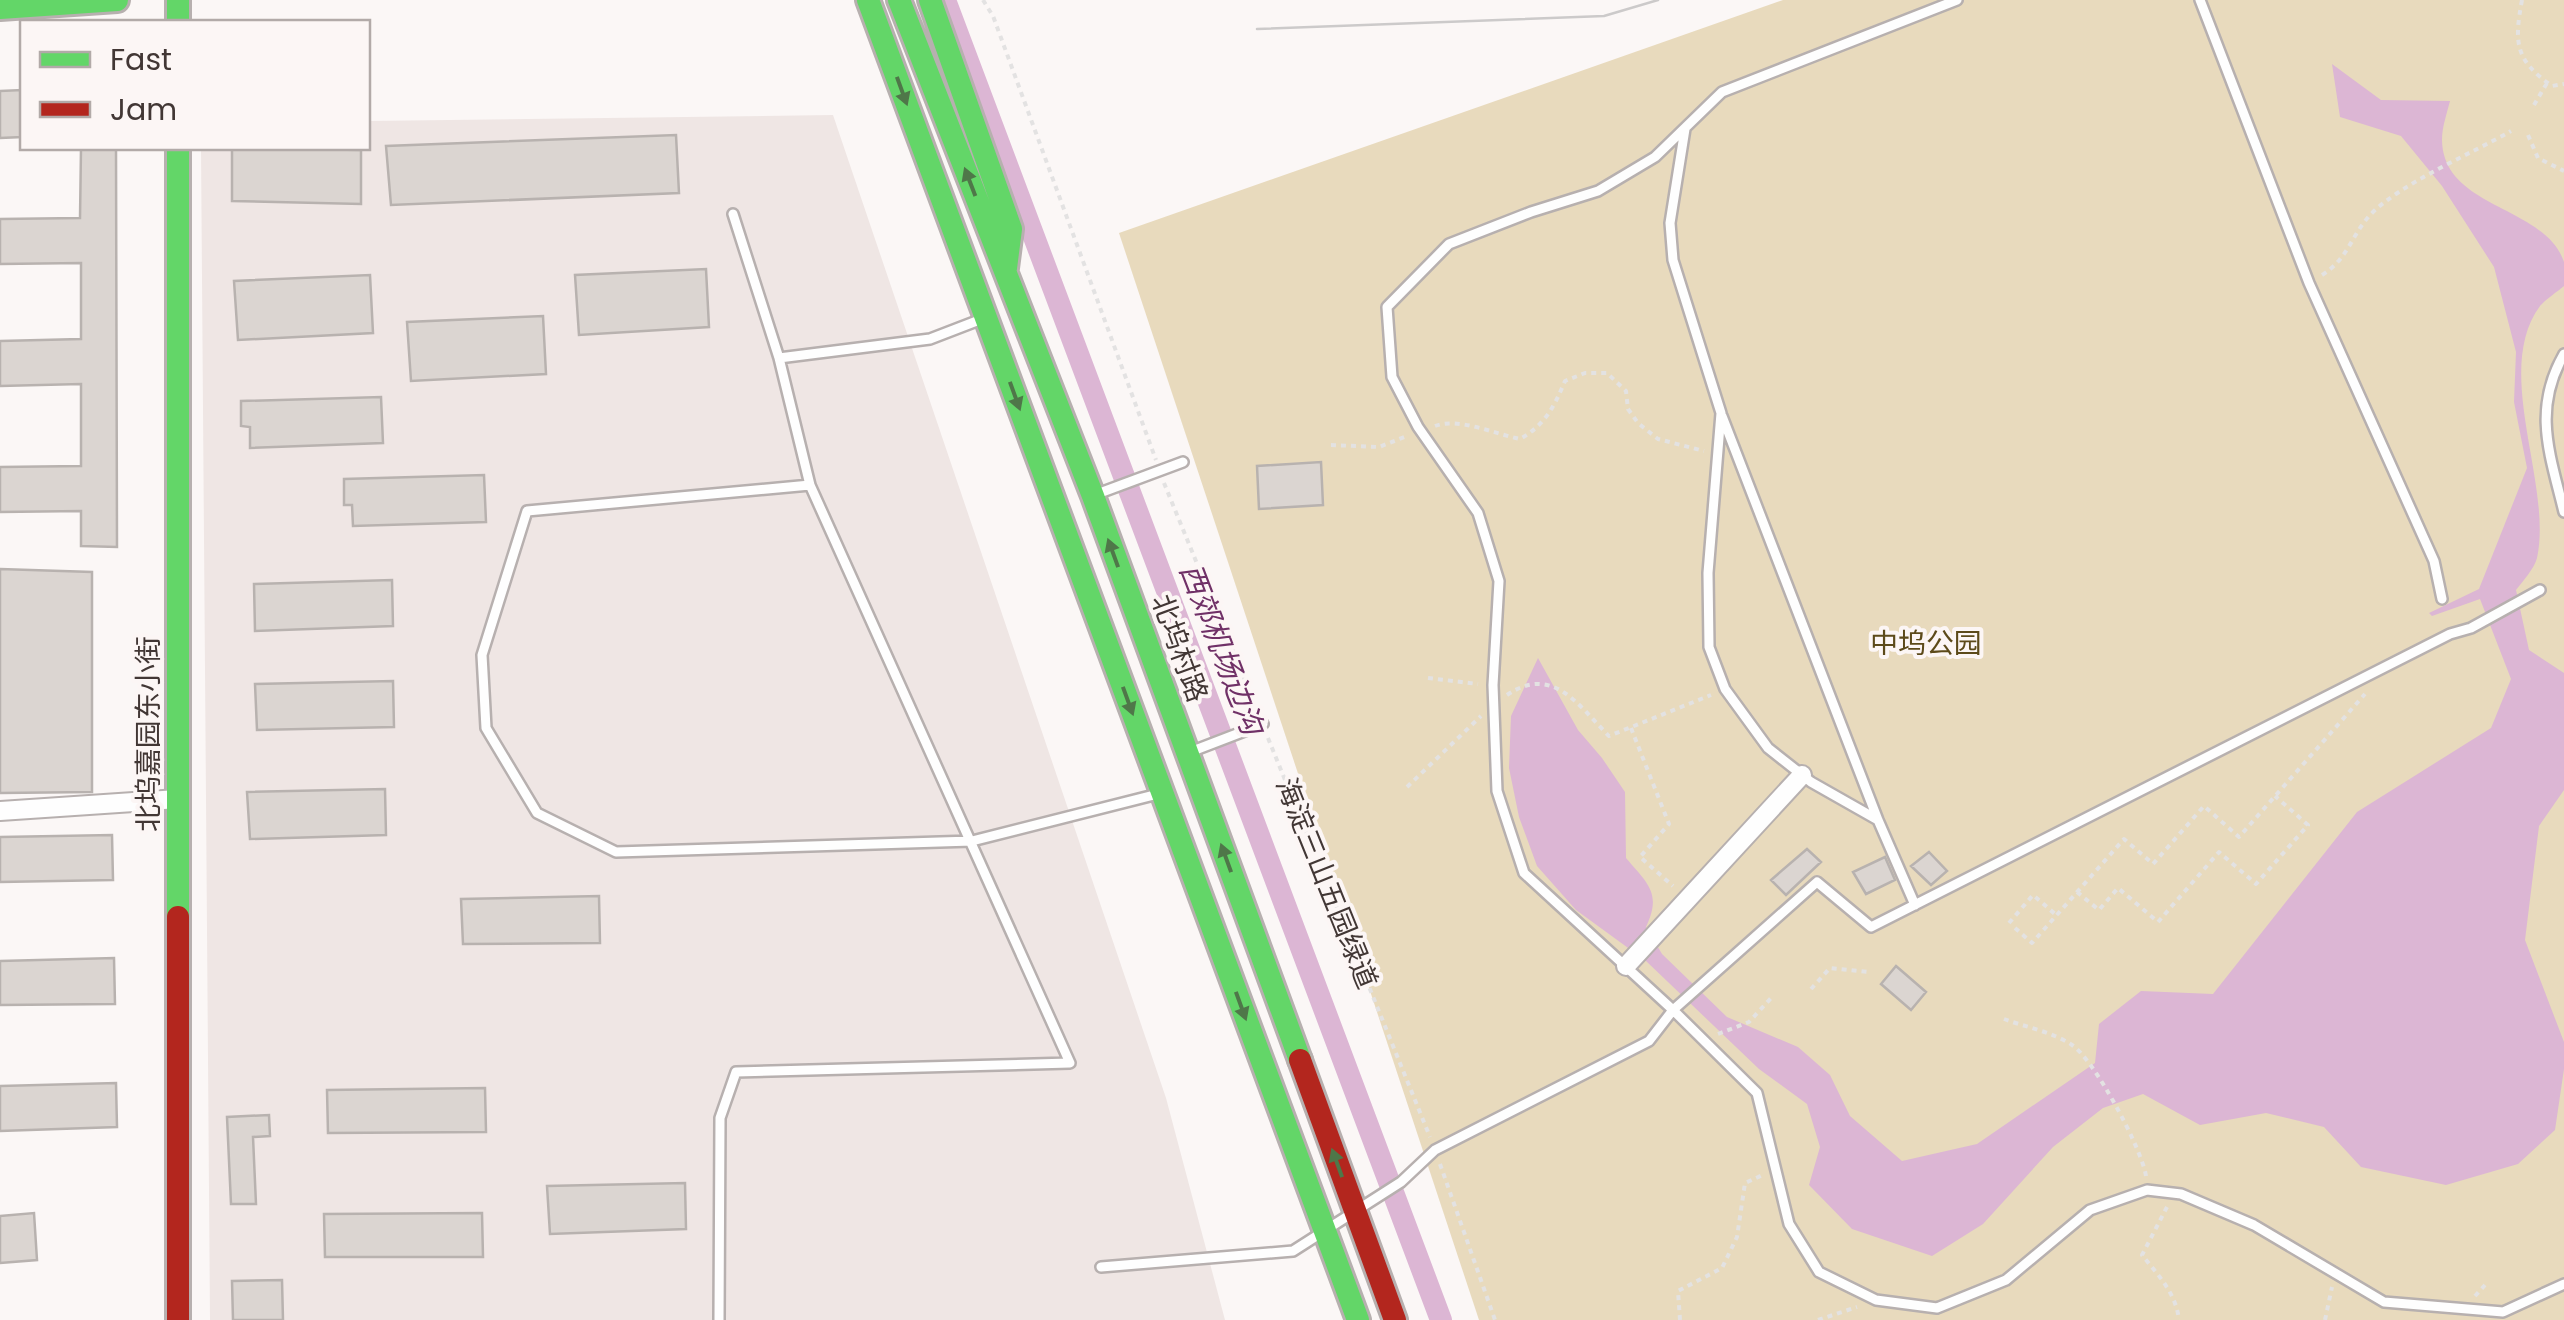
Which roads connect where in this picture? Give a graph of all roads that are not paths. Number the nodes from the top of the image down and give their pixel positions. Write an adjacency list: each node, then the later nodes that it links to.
1 (117, 0): 7 (main road)
2 (868, 0): 12 (main road, one-way to 12)
3 (899, 0): 11 (main road, 北坞村路, one-way to 3)
4 (930, 0): 11 (main road)
5 (1957, 0): 8 (lane)
6 (2200, 0): 21 (lane)
7 (0, 8)
8 (1686, 126): 15 (lane); 31 (lane)
9 (178, 150): 26 (main road, 北坞嘉园东小街)
10 (732, 214): 14 (lane)
11 (1006, 273): 18 (main road, 北坞村路)
12 (986, 317): 14 (lane); 25 (main road, one-way to 25)
13 (2564, 354): 19 (lane)
14 (779, 358): 17 (lane)
15 (1721, 414): 24 (lane); 28 (lane)
16 (1183, 462): 18 (lane)
17 (810, 485): 29 (lane); 29 (lane)
18 (1103, 492): 23 (main road, 北坞村路, one-way to 18)
19 (2564, 512)
20 (2540, 590): 30 (lane)
21 (2442, 599)
22 (1262, 724): 23 (lane)
23 (1187, 753): 33 (main road, 北坞村路, one-way to 23)
24 (1802, 775): 28 (lane); 31 (street)
25 (1162, 793): 29 (lane); 34 (main road, one-way to 34)
26 (178, 799): 27 (street); 39 (main road, 北坞嘉园东小街)
27 (0, 811)
28 (1878, 820): 30 (lane)
29 (972, 842): 40 (lane)
30 (1915, 905): 32 (lane)
31 (1626, 966): 32 (lane)
32 (1673, 1010): 33 (lane); 37 (lane)
33 (1355, 1210): 34 (lane); 42 (main road, 北坞村路)
34 (1325, 1230): 35 (lane); 41 (main road)
35 (1101, 1267)
36 (2564, 1284): 38 (lane)
37 (1937, 1308): 38 (lane); 43 (lane)
38 (2486, 1316)
39 (178, 1320)
40 (720, 1320)
41 (1358, 1320)
42 (1395, 1320)
43 (1937, 1320)

